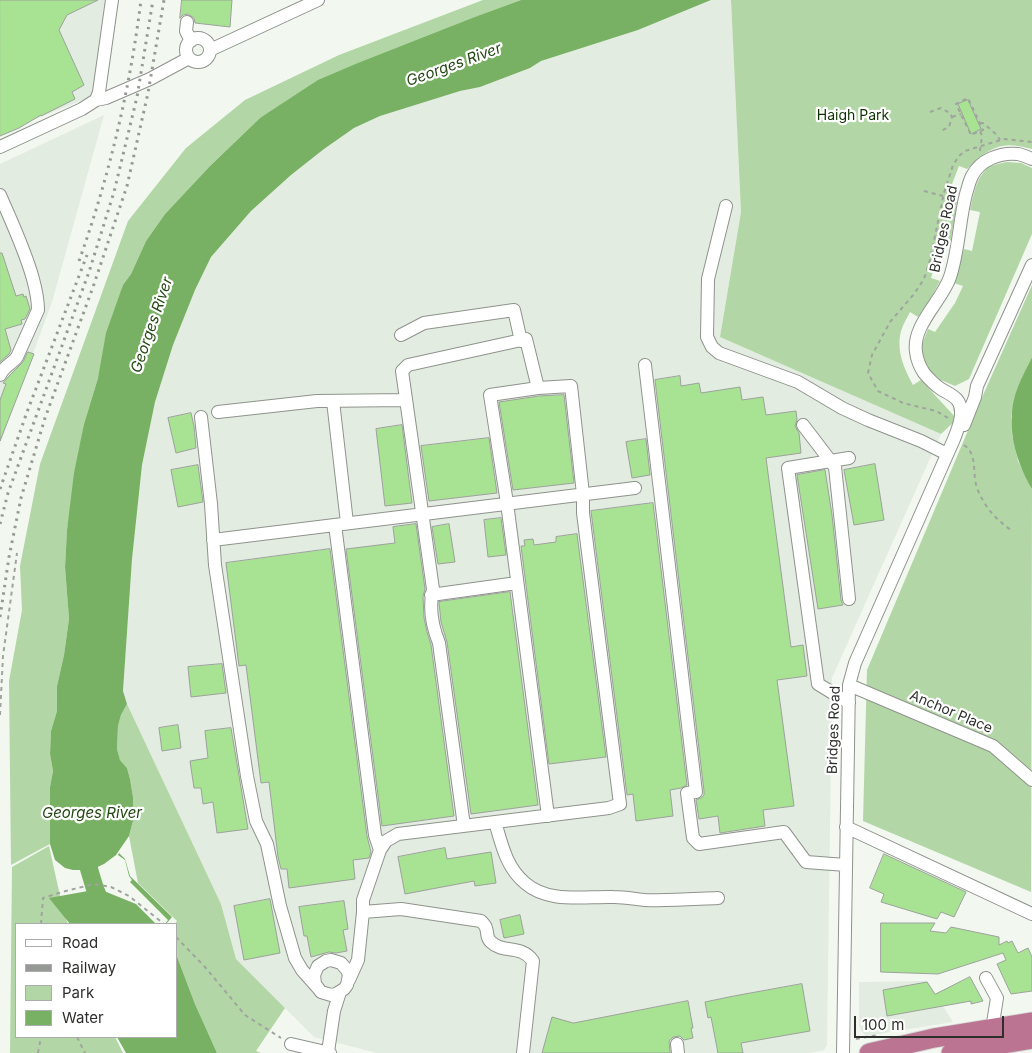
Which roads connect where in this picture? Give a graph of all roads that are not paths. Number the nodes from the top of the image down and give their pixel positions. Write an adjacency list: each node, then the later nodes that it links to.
1 (112, 0): 7 (street)
2 (318, 0): 5 (street)
3 (187, 22): 4 (street)
4 (191, 41): 5 (street); 6 (street)
5 (210, 50): 6 (street)
6 (189, 58): 7 (street)
7 (96, 100): 8 (street)
8 (6, 145)
9 (1032, 159): 19 (street, Bridges Road)
10 (0, 195): 16 (street)
11 (726, 206): 26 (street)
12 (1032, 265): 17 (street, Bridges Road)
13 (401, 336): 14 (street)
14 (521, 341): 18 (street); 20 (street)
15 (645, 365): 46 (street)
16 (0, 375)
17 (977, 386): 19 (street); 25 (street, Bridges Road)
18 (538, 388): 30 (street); 31 (street)
19 (951, 394): 25 (street, Bridges Road)
20 (406, 400): 21 (street); 32 (street)
21 (334, 401): 22 (street); 33 (street)
22 (218, 412)
23 (201, 417): 34 (street)
24 (803, 426): 28 (street)
25 (957, 430): 26 (street, Bridges Road)
26 (947, 454): 38 (street, Bridges Road)
27 (850, 458): 28 (street)
28 (830, 461): 37 (street); 39 (street)
29 (635, 488): 30 (street)
30 (583, 494): 31 (street); 41 (street)
31 (507, 503): 32 (street); 35 (street)
32 (422, 514): 33 (street); 36 (street)
33 (341, 524): 34 (street); 45 (street)
34 (214, 540): 52 (street)
35 (517, 584): 36 (street); 41 (street)
36 (431, 595): 43 (street)
37 (849, 598)
38 (849, 685): 39 (street, Bridges Road); 40 (street, Anchor Place)
39 (849, 703): 44 (street, Bridges Road)
40 (1032, 780)
41 (548, 816): 42 (street)
42 (495, 822): 43 (street); 47 (street)
43 (464, 826): 45 (street)
44 (846, 827): 46 (street, Bridges Road); 49 (street)
45 (380, 850): 48 (street)
46 (846, 865): 61 (street, Bridges Road)
47 (718, 898)
48 (363, 912): 51 (street); 60 (street)
49 (1032, 914)
50 (986, 978): 56 (street)
51 (349, 980): 52 (street); 53 (street)
52 (319, 990): 53 (street); 54 (street)
53 (340, 992): 54 (street)
54 (334, 1010): 59 (street)
55 (1032, 1022): 56 (highway)
56 (992, 1029): 62 (highway)
57 (1032, 1039): 63 (highway)
58 (291, 1044): 59 (street)
59 (329, 1053)
60 (523, 1053)
61 (843, 1053)
62 (869, 1053)
63 (951, 1053)

